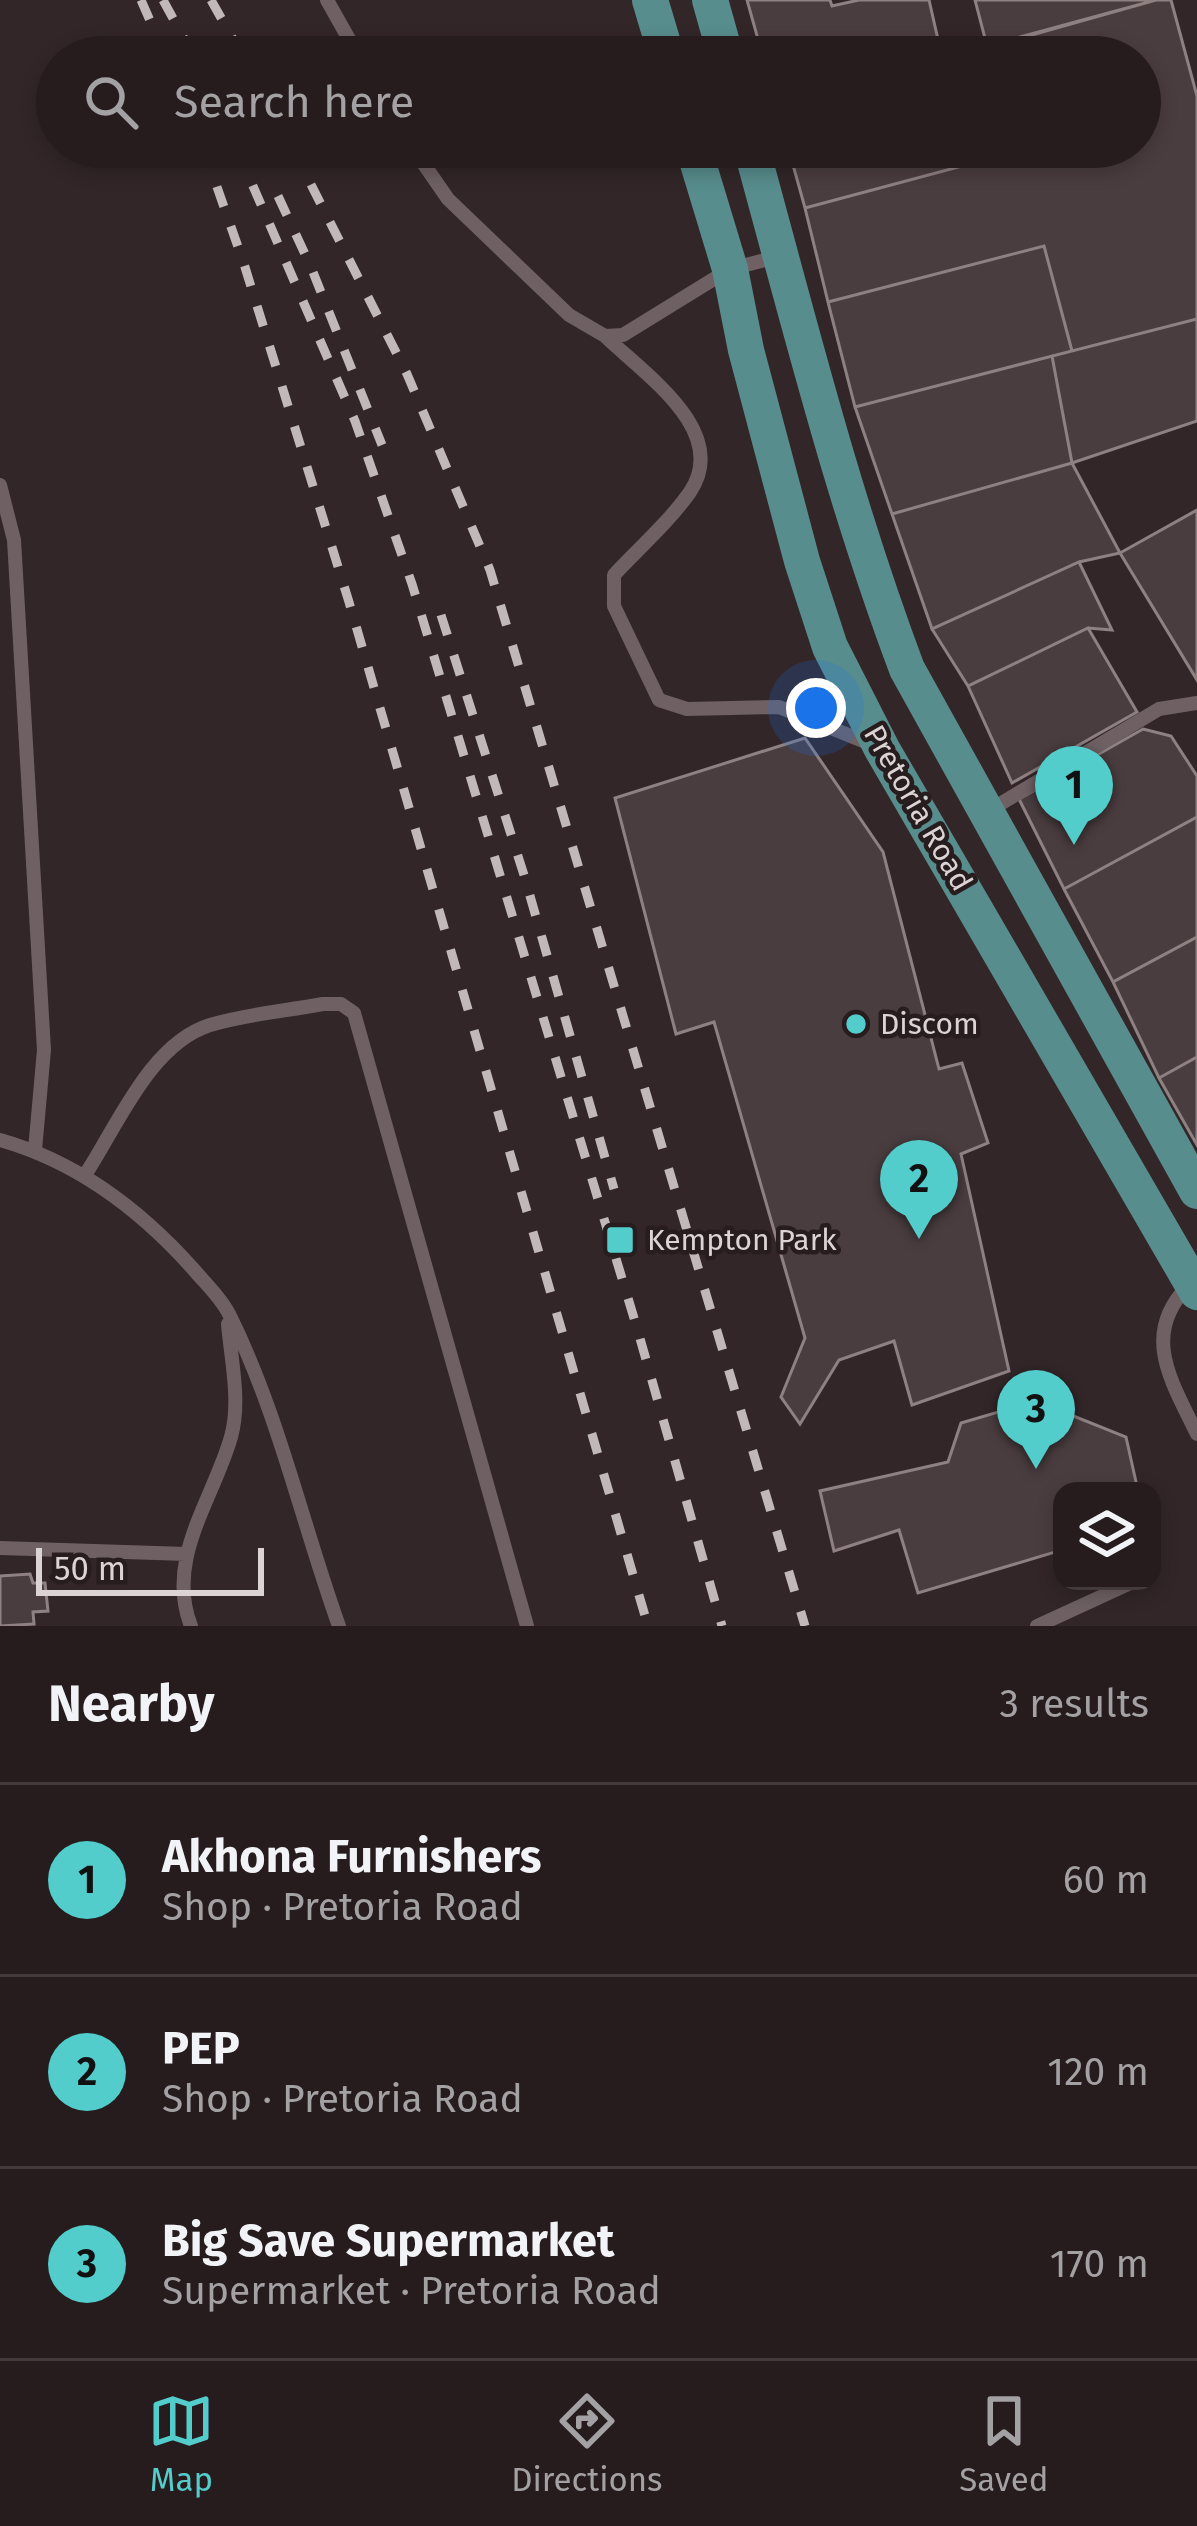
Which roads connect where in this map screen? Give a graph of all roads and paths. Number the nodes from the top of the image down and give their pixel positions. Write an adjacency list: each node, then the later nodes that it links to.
1 (327, 0): 4 (lane)
2 (650, 0): 5 (main road)
3 (710, 0): 6 (main road)
4 (347, 36)
5 (661, 36)
6 (720, 36)
7 (427, 168): 12 (lane)
8 (699, 168): 11 (main road, Pretoria Road)
9 (757, 168): 10 (main road, Pretoria Road)
10 (782, 256): 11 (lane); 16 (main road, Pretoria Road)
11 (730, 269): 12 (lane); 15 (main road, Pretoria Road)
12 (605, 336): 15 (lane)
13 (0, 484): 18 (lane)
14 (1197, 704): 16 (lane)
15 (882, 749): 21 (main road, Pretoria Road)
16 (986, 813): 20 (main road, Pretoria Road)
17 (0, 1140): 18 (lane)
18 (35, 1150): 19 (lane)
19 (85, 1175): 22 (lane); 29 (lane)
20 (1197, 1191)
21 (1194, 1288): 23 (lane)
22 (227, 1311): 25 (lane); 28 (lane)
23 (1197, 1434)
24 (0, 1548): 25 (lane)
25 (187, 1554): 27 (lane)
26 (1115, 1590): 30 (lane)
27 (191, 1626)
28 (339, 1626)
29 (527, 1626)
30 (1037, 1626)

